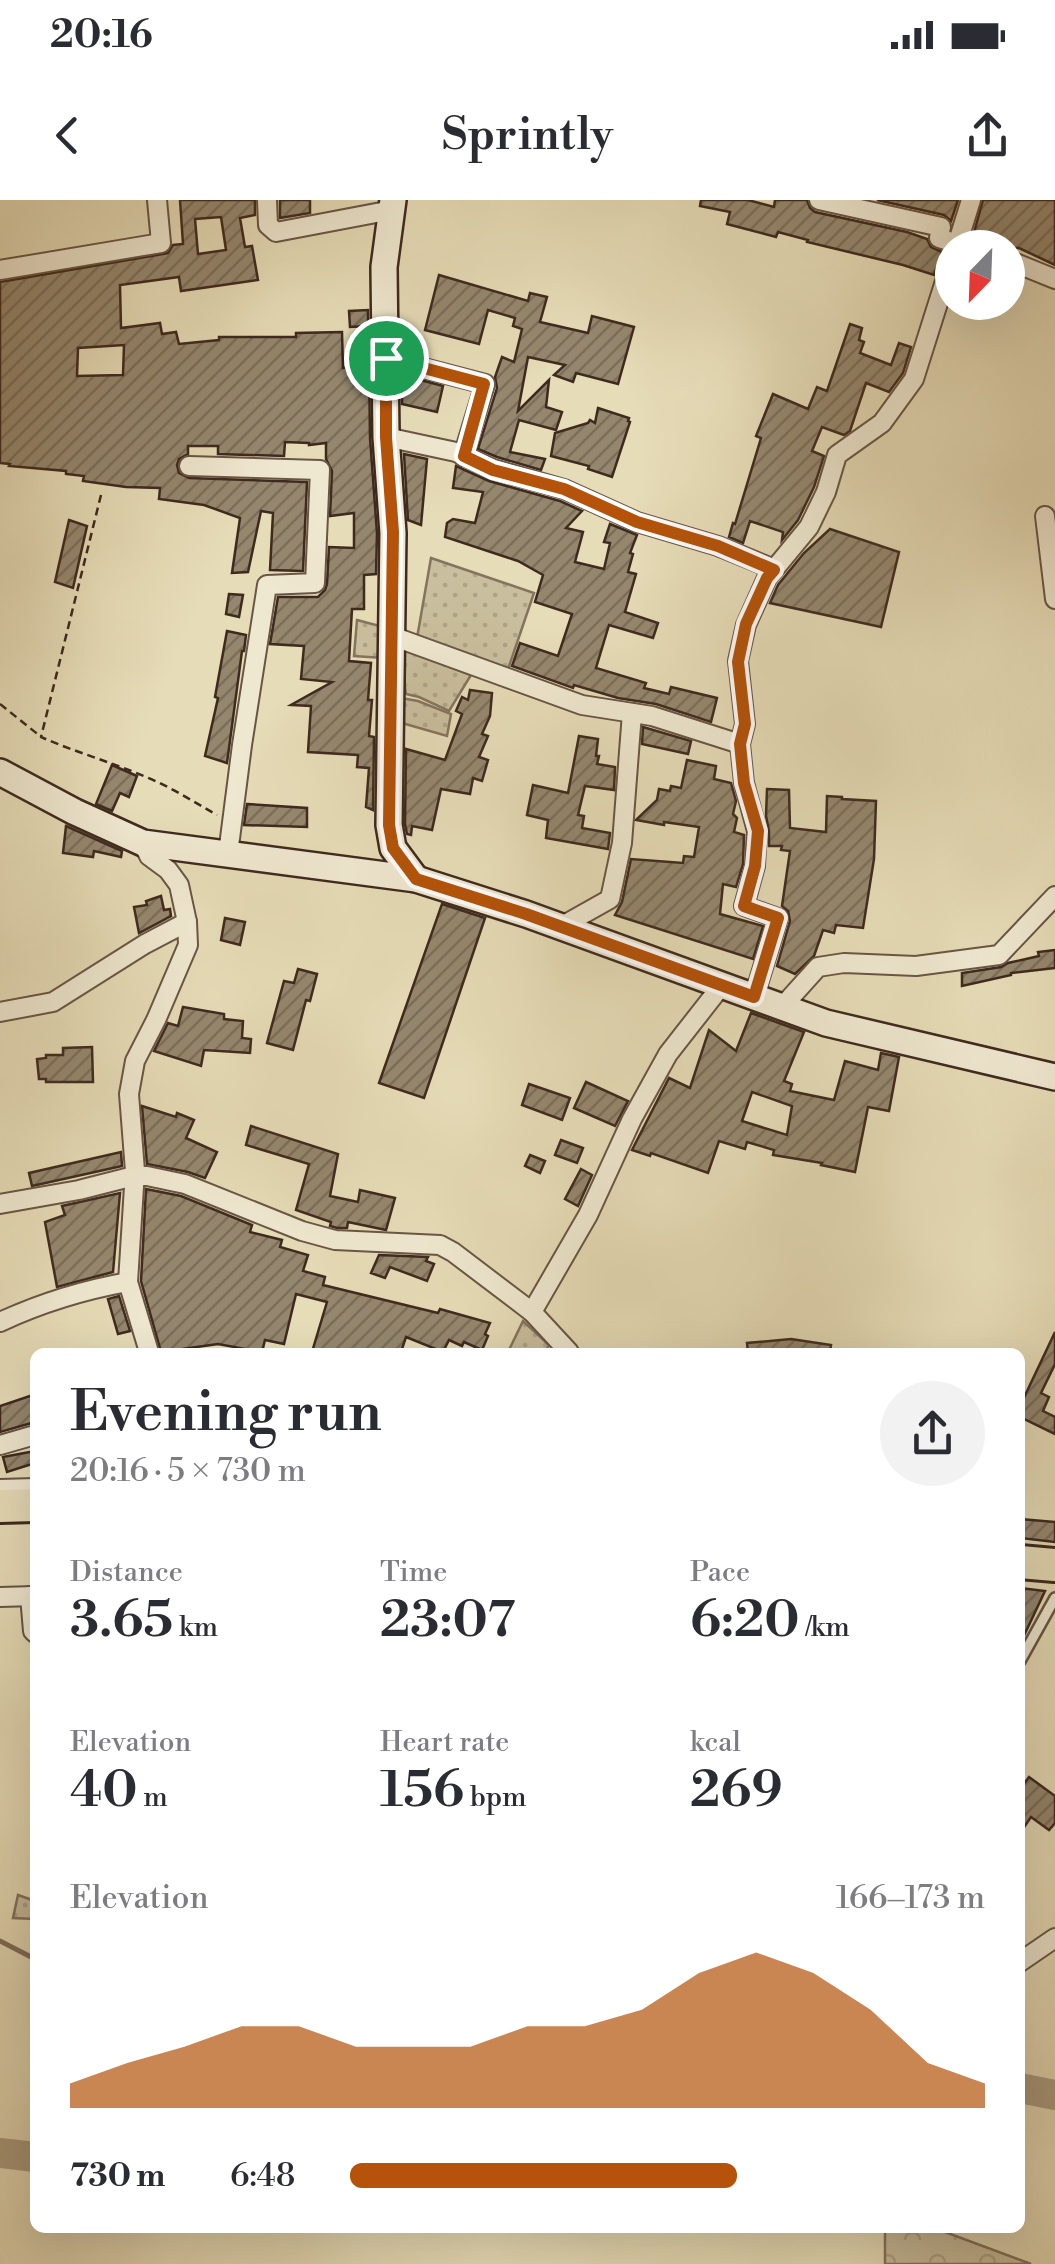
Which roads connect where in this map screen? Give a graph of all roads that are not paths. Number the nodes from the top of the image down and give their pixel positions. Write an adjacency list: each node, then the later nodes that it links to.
1 (157, 200): 10 (street)
2 (267, 200): 6 (street)
3 (819, 200): 5 (street)
4 (971, 200): 8 (street)
5 (855, 204): 7 (street)
6 (393, 205): 13 (main road)
7 (940, 230)
8 (964, 230)
9 (1025, 267): 11 (street)
10 (0, 270)
11 (1055, 280)
12 (935, 318): 18 (street)
13 (386, 358): 14 (main road); 15 (street)
14 (386, 437): 15 (street); 20 (main road)
15 (464, 456): 18 (street)
16 (189, 466): 25 (street)
17 (1044, 516): 19 (street)
18 (774, 570): 22 (street)
19 (1055, 599)
20 (392, 636): 21 (street); 26 (main road)
21 (632, 713): 22 (street); 30 (street)
22 (740, 744): 32 (street)
23 (0, 772): 24 (main road)
24 (143, 843): 25 (main road); 29 (street)
25 (228, 854): 26 (main road)
26 (416, 879): 30 (main road)
27 (1055, 896): 28 (street)
28 (1046, 913): 33 (street)
29 (187, 922): 34 (street); 36 (street)
30 (562, 926): 31 (main road)
31 (722, 985): 32 (main road); 39 (street)
32 (754, 997): 33 (main road)
33 (782, 1007): 35 (main road)
34 (0, 1012)
35 (1055, 1077)
36 (134, 1176): 37 (street); 38 (street); 39 (street)
37 (0, 1204)
38 (128, 1282): 40 (street); 41 (street)
39 (532, 1312): 42 (street)
40 (0, 1322)
41 (148, 1348)
42 (564, 1348)
43 (30, 1436): 44 (street)
44 (0, 1445)
45 (30, 1488): 46 (street)
46 (0, 1489)
47 (30, 1505): 48 (highway)
48 (0, 1506)
49 (0, 1520): 50 (street)
50 (30, 1520)
51 (1025, 1562): 52 (highway)
52 (1055, 1565)
53 (0, 1596): 54 (street)
54 (30, 1596)
55 (1055, 1598): 56 (lane)
56 (1025, 1652)
57 (1055, 1938): 58 (street)
58 (1025, 1959)

